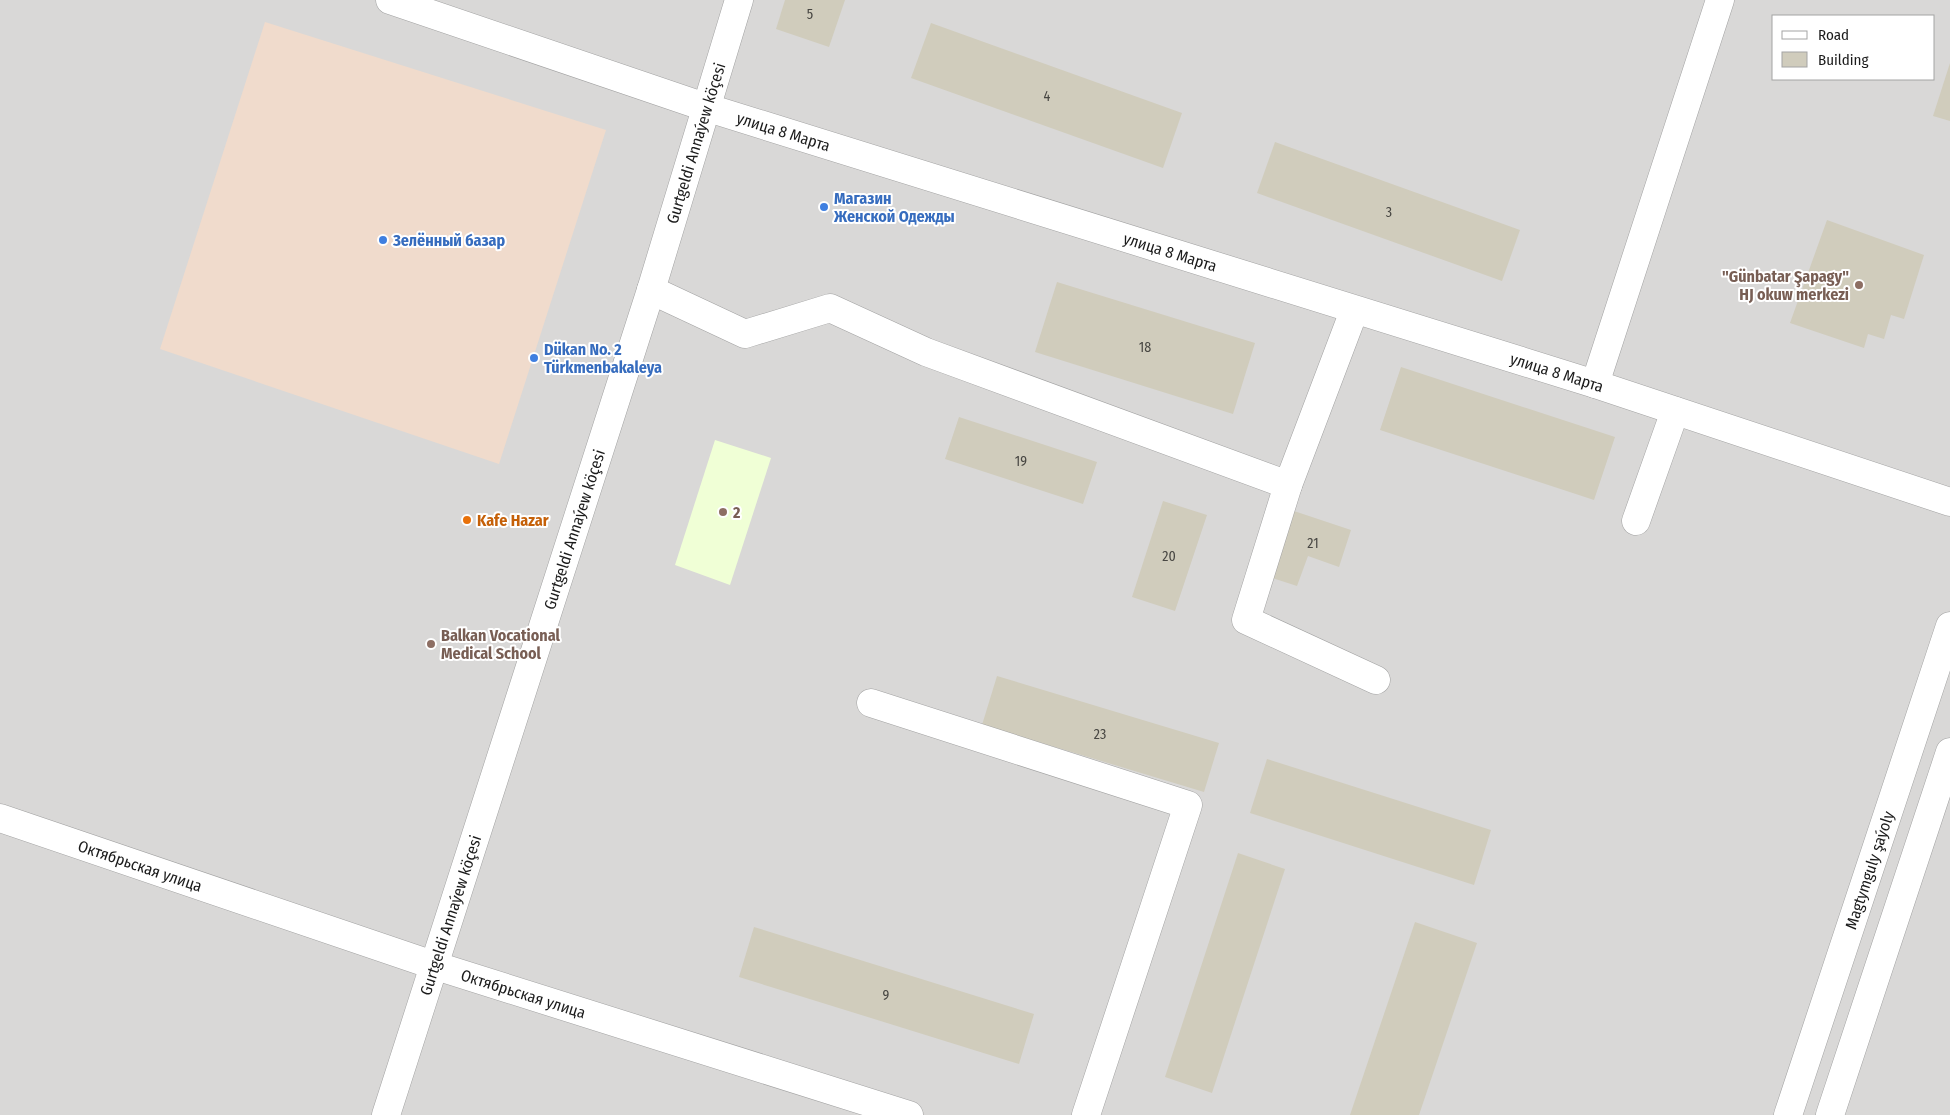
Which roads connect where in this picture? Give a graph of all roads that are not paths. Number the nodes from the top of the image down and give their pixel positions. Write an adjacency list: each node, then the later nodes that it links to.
1 (390, 0): 4 (street, улица 8 Марта)
2 (739, 0): 4 (street, Gurtgeldi Annaýew köçesi)
3 (1720, 0): 7 (street)
4 (705, 107): 5 (street, Gurtgeldi Annaýew köçesi); 6 (street, улица 8 Марта)
5 (651, 290): 9 (street); 17 (street, Gurtgeldi Annaýew köçesi)
6 (1354, 311): 7 (street, улица 8 Марта); 9 (street)
7 (1594, 384): 8 (street, улица 8 Марта)
8 (1675, 411): 10 (street, улица 8 Марта); 11 (street)
9 (1288, 485): 13 (street)
10 (1950, 502)
11 (1636, 521)
12 (1950, 626): 21 (street, Magtymguly şaýoly)
13 (1376, 680)
14 (871, 703): 20 (street)
15 (1950, 752): 22 (street)
16 (0, 818): 17 (street, Октябрьская улица)
17 (434, 965): 18 (street, Gurtgeldi Annaýew köçesi); 19 (street, Октябрьская улица)
18 (386, 1115)
19 (909, 1115)
20 (1086, 1115)
21 (1788, 1115)
22 (1830, 1115)

